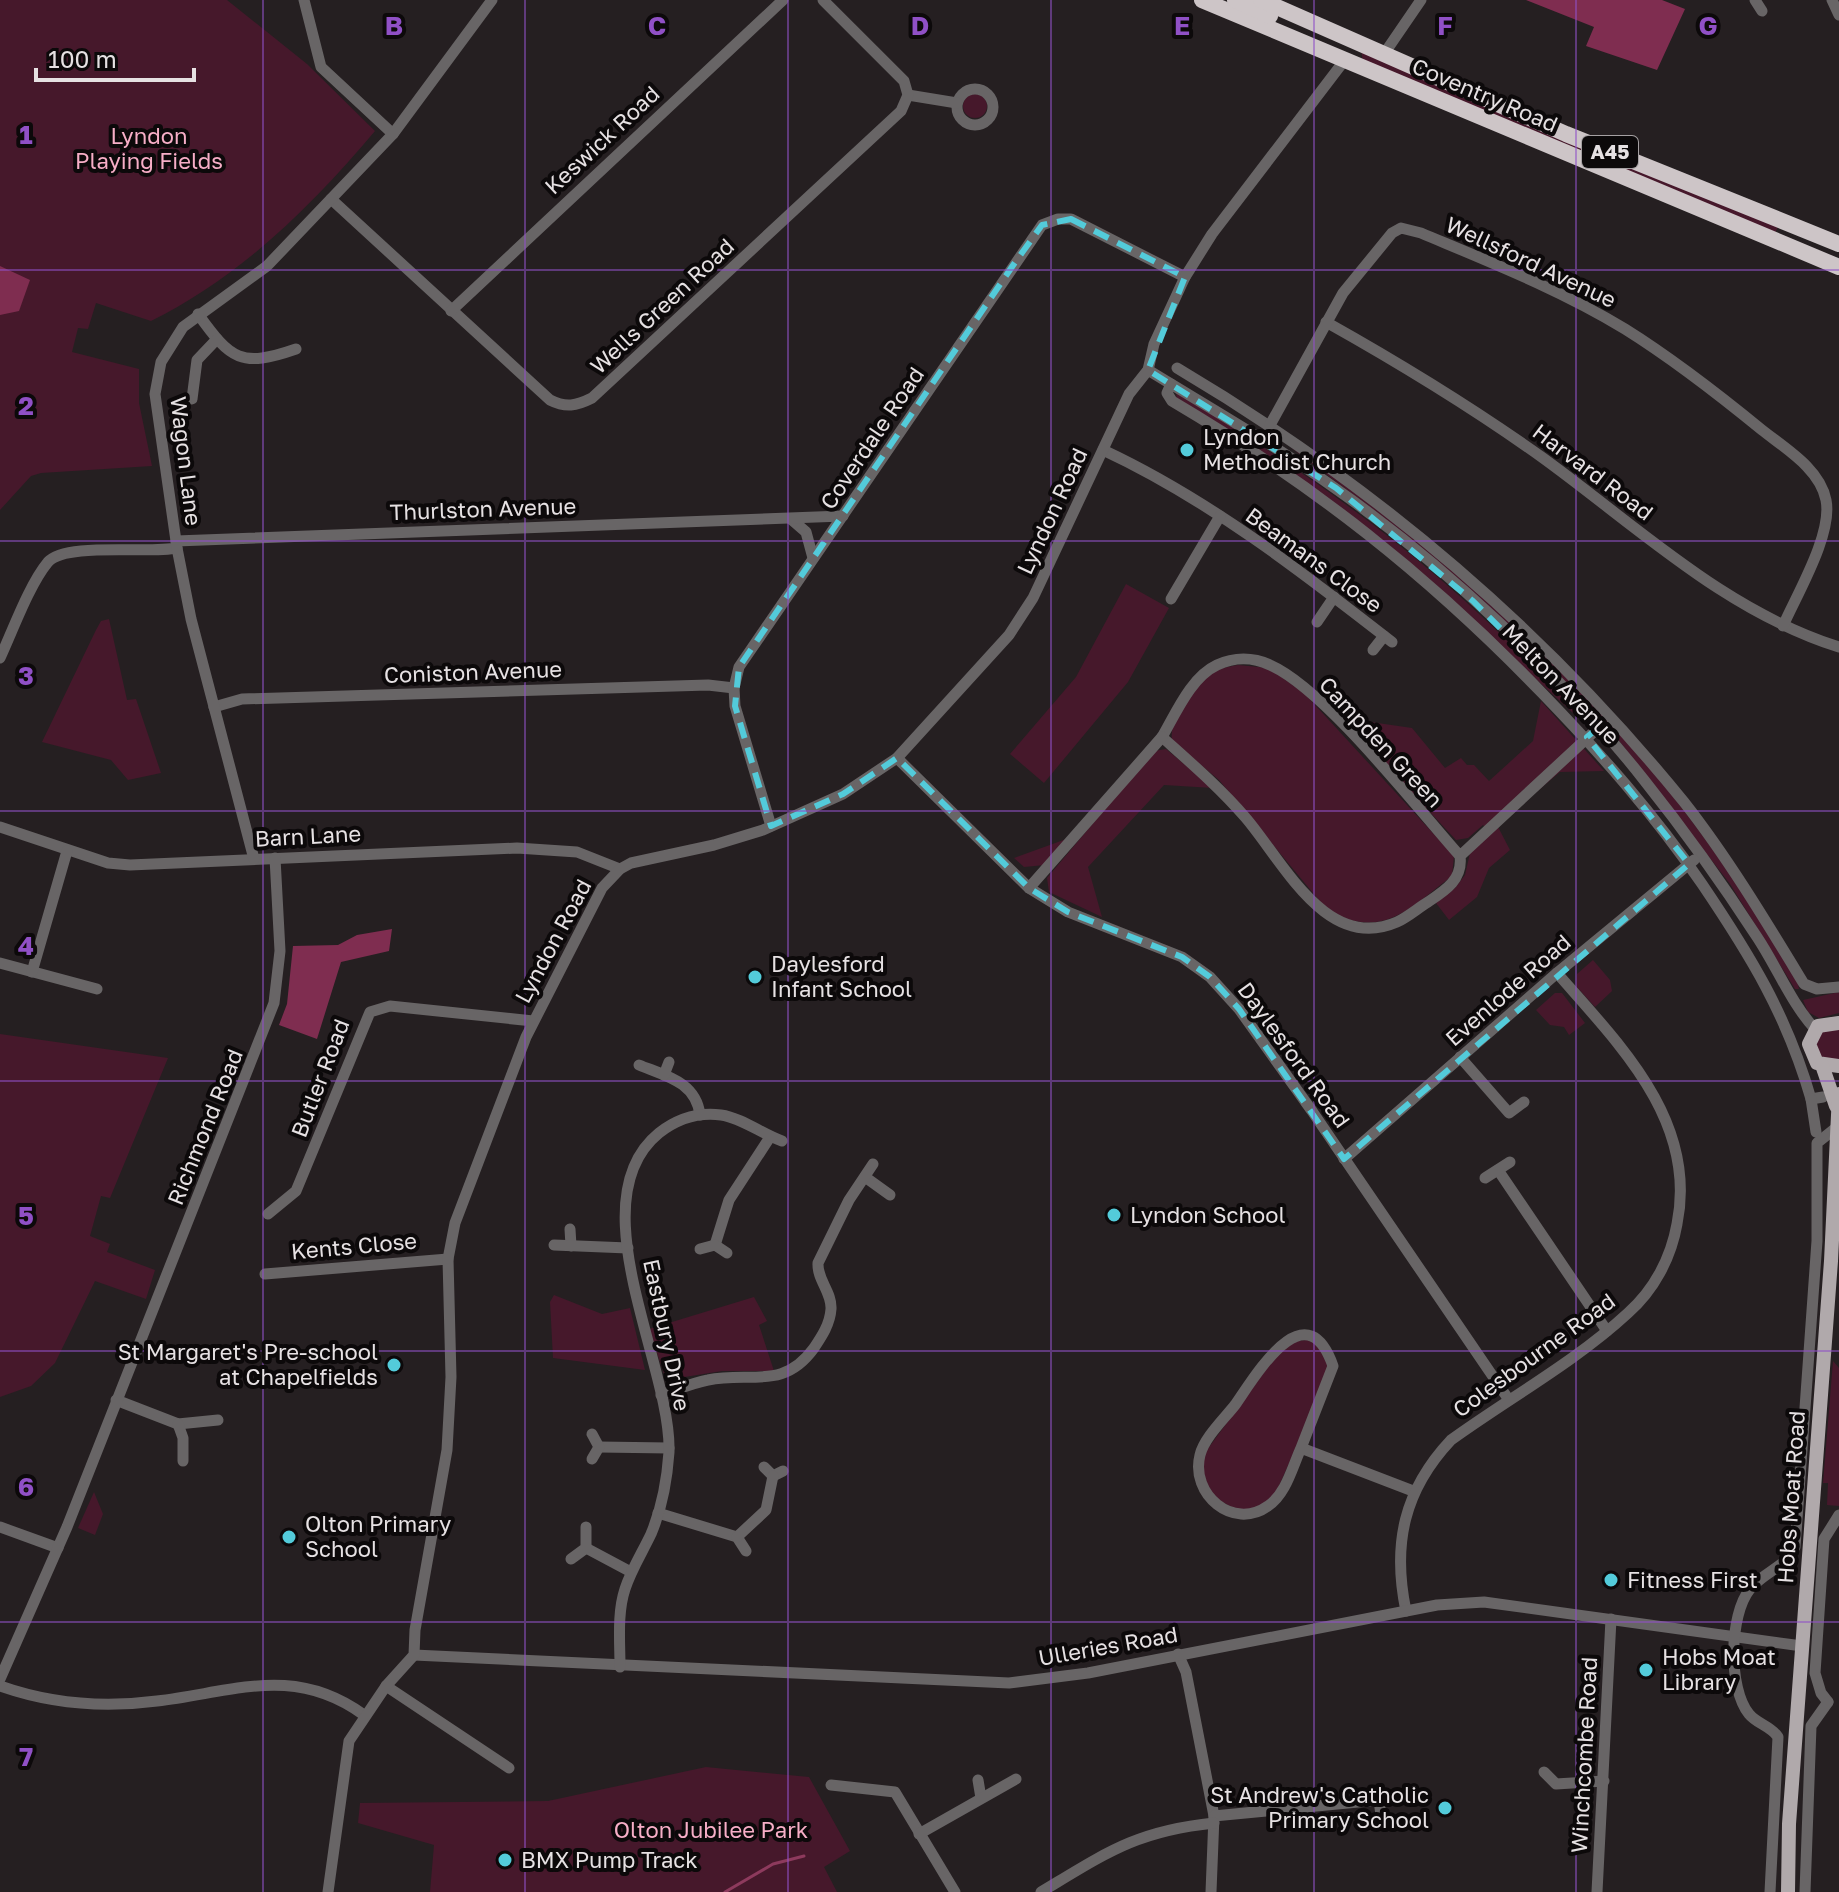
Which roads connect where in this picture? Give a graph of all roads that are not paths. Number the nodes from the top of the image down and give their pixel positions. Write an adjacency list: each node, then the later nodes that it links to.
1 (304, 0): 15 (street)
2 (492, 0): 15 (street, Wagon Lane)
3 (783, 0): 20 (street, Keswick Road)
4 (823, 0): 13 (street)
5 (1202, 0): 12 (highway, Coventry Road / A45)
6 (1235, 0): 12 (highway)
7 (1261, 0): 11 (highway, Coventry Road / A45)
8 (1421, 0): 11 (street)
9 (1832, 0): 10 (street)
10 (1839, 15)
11 (1384, 54): 17 (highway, Coventry Road / A45)
12 (1344, 61): 18 (highway, Coventry Road / A45); 19 (street, Lyndon Road)
13 (908, 95): 14 (street); 20 (street, Wells Green Road)
14 (957, 103)
15 (393, 134): 16 (street, Wagon Lane)
16 (331, 199): 20 (street, Wells Green Road); 21 (street, Wagon Lane)
17 (1839, 244)
18 (1839, 267)
19 (1185, 277): 25 (street, Lyndon Road); 35 (street, Coverdale Road)
20 (451, 311)
21 (198, 314): 23 (street); 38 (street, Wagon Lane)
22 (1326, 322): 31 (street, Wellsford Avenue); 43 (street, Harvard Road); 43 (street, Wellsford Avenue)
23 (217, 339): 24 (street); 28 (street)
24 (296, 349)
25 (1148, 370): 27 (street, Melton Avenue); 33 (street, Lyndon Road)
26 (1181, 370): 29 (street, Melton Avenue)
27 (1171, 384): 30 (street, Melton Avenue); 51 (street, Melton Avenue)
28 (192, 399)
29 (1252, 413): 30 (street); 31 (street, Melton Avenue)
30 (1242, 425): 34 (street, Melton Avenue)
31 (1270, 425): 32 (street, Melton Avenue)
32 (1290, 438): 34 (street); 66 (street, Melton Avenue)
33 (1103, 450): 36 (street, Beamans Close); 52 (street, Lyndon Road)
34 (1281, 451): 49 (street, Melton Avenue)
35 (843, 516): 37 (street, Thurlston Avenue); 39 (street, Coverdale Road)
36 (1220, 516): 40 (street, Beamans Close); 41 (street, Beamans Close)
37 (791, 519): 38 (street, Thurlston Avenue); 39 (street)
38 (176, 544): 46 (street, Thurlston Avenue); 48 (street, Wagon Lane)
39 (813, 558): 47 (street, Coverdale Road)
40 (1334, 597): 42 (street); 45 (street, Beamans Close)
41 (1171, 599)
42 (1317, 622)
43 (1783, 626): 44 (street, Harvard Road)
44 (1839, 647)
45 (1373, 650)
46 (0, 658)
47 (734, 688): 48 (street, Coniston Avenue); 53 (street)
48 (214, 707): 59 (street, Wagon Lane)
49 (1599, 727): 51 (street); 56 (street, Melton Avenue)
50 (1162, 737): 57 (street); 57 (street, Campden Green); 62 (street, Campden Green)
51 (1587, 737): 57 (street); 60 (street, Melton Avenue)
52 (897, 758): 53 (street, Lyndon Road); 62 (street, Daylesford Road)
53 (771, 826): 61 (street, Lyndon Road)
54 (0, 827): 55 (street, Barn Lane)
55 (67, 851): 59 (street, Barn Lane); 64 (street)
56 (1700, 854): 60 (street, Evenlode Road); 69 (street, Melton Avenue)
57 (1460, 856)
58 (275, 858): 59 (street, Barn Lane); 61 (street, Barn Lane); 104 (street, Richmond Road)
59 (254, 859)
60 (1689, 864): 65 (street, Evenlode Road); 83 (street, Melton Avenue)
61 (620, 869): 70 (street, Lyndon Road)
62 (1029, 888): 84 (street, Daylesford Road)
63 (0, 963): 64 (street)
64 (32, 972): 68 (street)
65 (1557, 973): 73 (street, Evenlode Road); 101 (street, Colesbourne Road)
66 (1810, 988): 67 (street); 69 (street)
67 (1834, 988)
68 (97, 989)
69 (1793, 994): 72 (street, Melton Avenue)
70 (533, 1021): 91 (street, Butler Road); 99 (street, Lyndon Road)
71 (1839, 1023): 72 (main road)
72 (1815, 1029): 76 (main road, Hobs Moat Road)
73 (1460, 1057): 80 (street); 84 (street, Evenlode Road)
74 (669, 1062): 78 (street)
75 (639, 1065): 78 (street)
76 (1822, 1065): 77 (main road); 79 (main road, Hobs Moat Road)
77 (1839, 1066)
78 (664, 1075): 81 (street)
79 (1838, 1100): 82 (main road, Hobs Moat Road)
80 (1524, 1102)
81 (700, 1115): 94 (street); 96 (street, Eastbury Drive)
82 (1837, 1127): 83 (street); 103 (main road, Hobs Moat Road)
83 (1816, 1137): 103 (street, Melton Avenue)
84 (1344, 1159): 105 (street, Daylesford Road)
85 (1510, 1162): 87 (street)
86 (873, 1164): 88 (street)
87 (1498, 1170): 89 (street); 101 (street)
88 (865, 1177): 90 (street); 102 (street)
89 (1485, 1178)
90 (890, 1195)
91 (268, 1214)
92 (570, 1229): 95 (street)
93 (554, 1245): 95 (street)
94 (715, 1245): 97 (street); 98 (street)
95 (571, 1246): 96 (street)
96 (628, 1248): 102 (street, Eastbury Drive)
97 (700, 1249)
98 (727, 1253)
99 (448, 1259): 100 (street, Kents Close); 132 (street, Lyndon Road)
100 (265, 1274)
101 (1607, 1331): 105 (street, Colesbourne Road)
102 (661, 1395): 110 (street, Eastbury Drive)
103 (1814, 1398): 120 (main road, Hobs Moat Road)
104 (116, 1400): 107 (street); 122 (street, Richmond Road)
105 (1509, 1400): 115 (street, Colesbourne Road)
106 (218, 1420): 107 (street)
107 (178, 1424): 113 (street)
108 (592, 1434): 109 (street)
109 (599, 1447): 110 (street); 112 (street)
110 (669, 1448): 116 (street, Eastbury Drive)
111 (1301, 1448): 111 (street); 115 (street)
112 (592, 1459)
113 (183, 1461)
114 (773, 1471): 121 (street)
115 (1413, 1491): 127 (street, Colesbourne Road)
116 (658, 1513): 121 (street); 126 (street, Eastbury Drive)
117 (1839, 1515): 137 (street, Hobs Moat Road)
118 (0, 1527): 122 (street)
119 (586, 1527): 123 (street)
120 (1803, 1532): 129 (street, Hobs Moat Road); 130 (main road, Hobs Moat Road)
121 (737, 1537): 124 (street)
122 (58, 1548): 134 (street, Richmond Road)
123 (586, 1548): 125 (street); 126 (street)
124 (746, 1551)
125 (571, 1559)
126 (631, 1572): 133 (street, Eastbury Drive)
127 (1406, 1611): 128 (street, Ulleries Road); 131 (street, Ulleries Road)
128 (1611, 1619): 129 (street, Ulleries Road); 143 (street, Winchcombe Road)
129 (1736, 1637): 130 (street, Ulleries Road); 154 (street, Hobs Moat Road)
130 (1802, 1646): 155 (main road, Hobs Moat Road)
131 (1178, 1654): 133 (street, Ulleries Road); 146 (street)
132 (414, 1655): 133 (street, Ulleries Road); 136 (street)
133 (620, 1667)
134 (0, 1679)
135 (0, 1686): 138 (street)
136 (386, 1686): 138 (street); 139 (street)
137 (1834, 1703): 156 (street)
138 (364, 1715): 149 (street)
139 (509, 1768)
140 (1544, 1772): 143 (street)
141 (1016, 1779): 145 (street)
142 (978, 1780): 145 (street)
143 (1604, 1781): 153 (street, Winchcombe Road)
144 (831, 1785): 148 (street)
145 (981, 1798): 148 (street)
146 (1214, 1820): 147 (street); 151 (street); 152 (street)
147 (1382, 1823)
148 (919, 1834): 150 (street)
149 (328, 1892)
150 (955, 1892)
151 (1041, 1892)
152 (1211, 1892)
153 (1597, 1892)
154 (1770, 1892)
155 (1788, 1892)
156 (1805, 1892)

